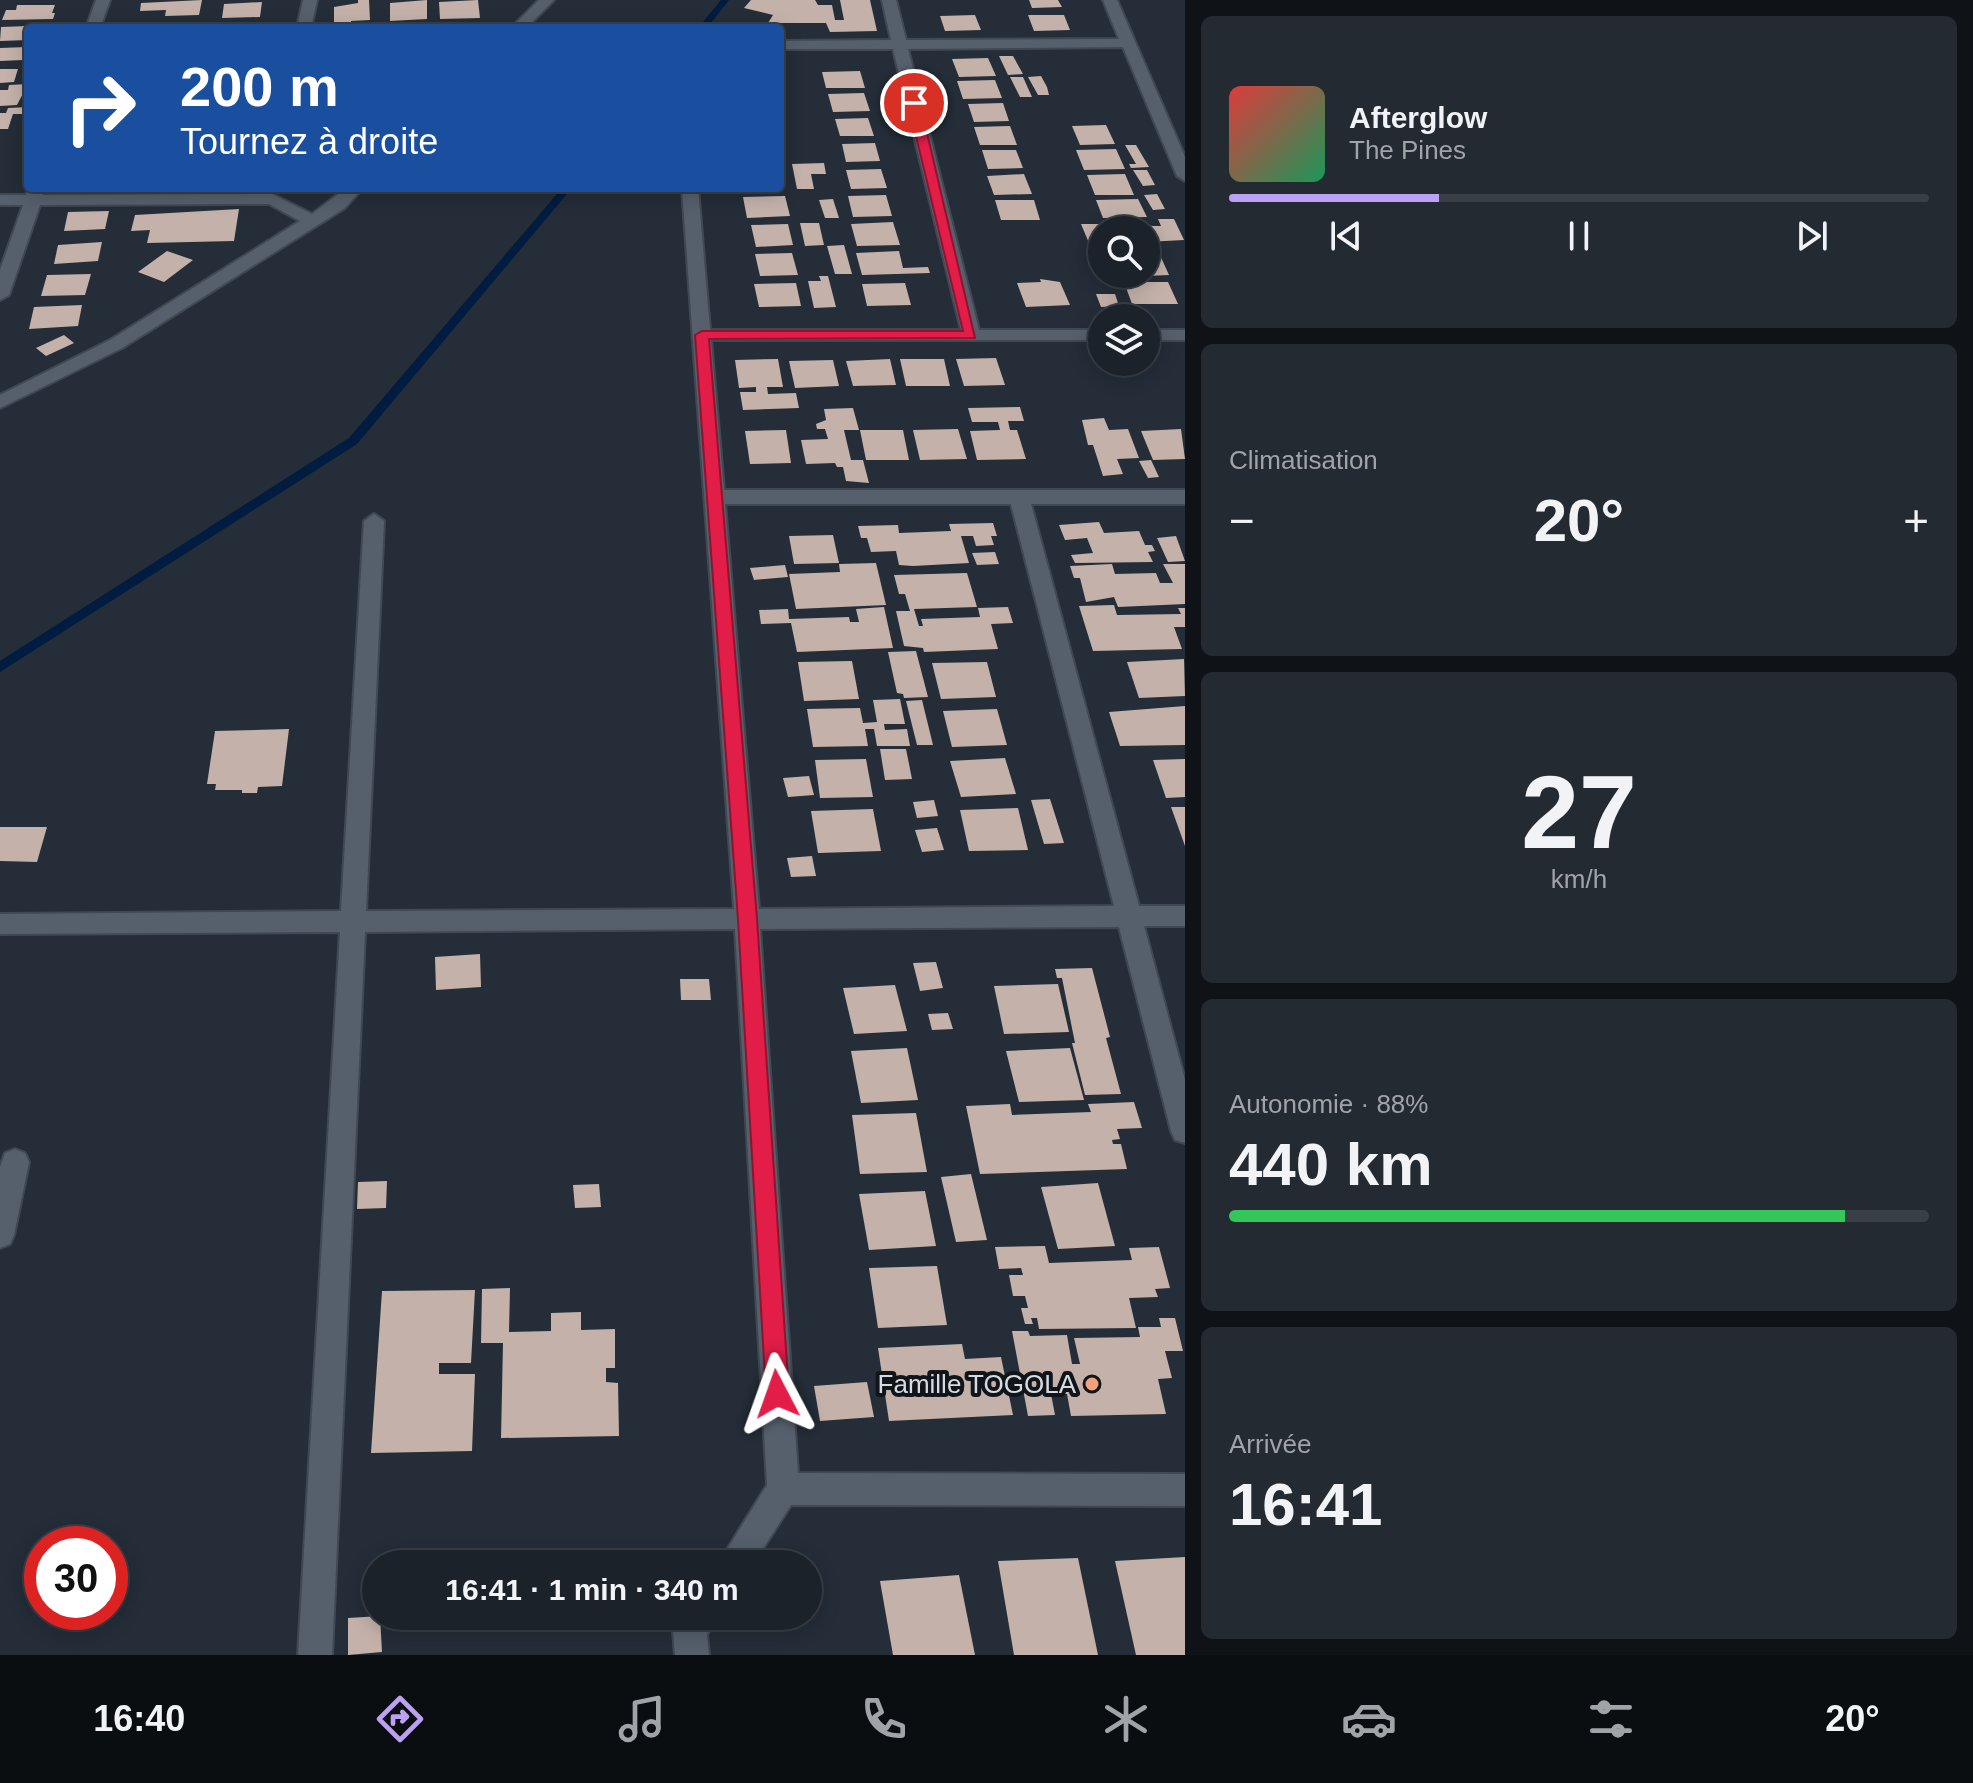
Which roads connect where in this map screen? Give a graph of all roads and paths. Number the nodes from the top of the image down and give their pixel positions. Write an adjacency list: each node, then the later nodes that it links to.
1 (103, 0): 6 (street)
2 (310, 0): 7 (street)
3 (547, 0): 8 (street)
4 (889, 0): 10 (street)
5 (1110, 0): 9 (street)
6 (94, 24)
7 (305, 24)
8 (522, 24)
9 (1129, 43): 10 (street); 12 (street)
10 (900, 44): 11 (street); 21 (street)
11 (784, 45)
12 (1185, 176)
13 (351, 192): 18 (street)
14 (690, 192): 20 (street)
15 (273, 193): 16 (street); 18 (street)
16 (35, 194): 17 (street); 19 (street)
17 (0, 200)
18 (312, 221): 25 (street)
19 (0, 295)
20 (702, 335): 21 (street); 26 (street)
21 (971, 335): 22 (street)
22 (1088, 335)
23 (1160, 335): 24 (street)
24 (1185, 335)
25 (0, 402)
26 (714, 497): 27 (street); 32 (street)
27 (1019, 497): 28 (street); 31 (street)
28 (1185, 497)
29 (374, 521): 33 (street)
30 (1185, 916): 31 (street)
31 (1131, 917): 32 (street); 35 (street)
32 (747, 919): 33 (street); 38 (street)
33 (353, 921): 34 (street); 42 (street)
34 (0, 924)
35 (1185, 1131)
36 (15, 1162): 37 (street)
37 (0, 1235)
38 (783, 1489): 39 (street); 40 (street)
39 (1185, 1490)
40 (743, 1550)
41 (691, 1630): 43 (street)
42 (315, 1655)
43 (692, 1655)

